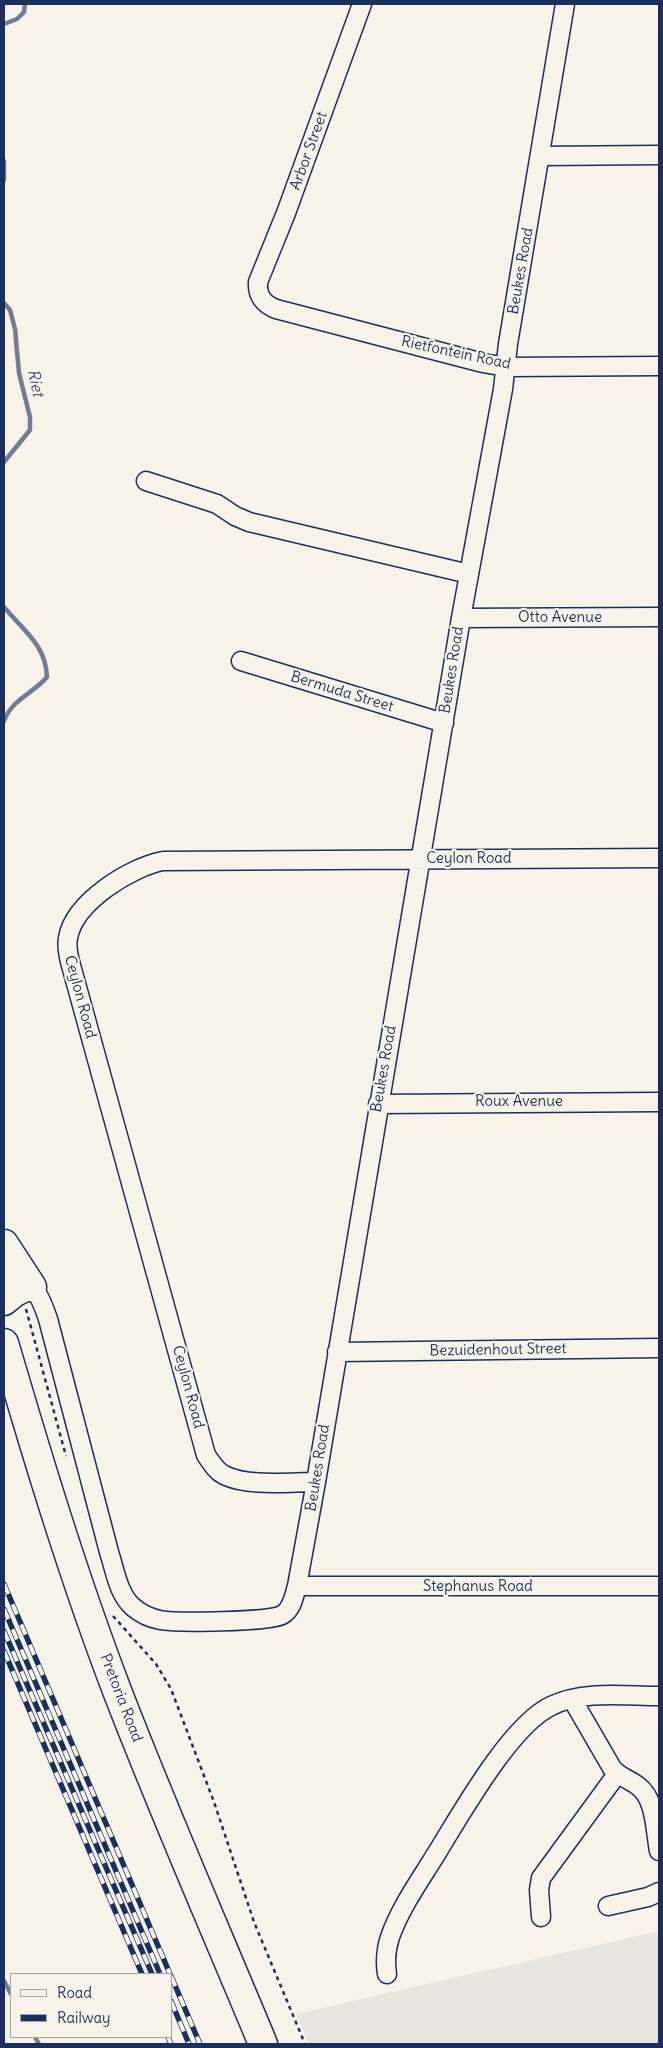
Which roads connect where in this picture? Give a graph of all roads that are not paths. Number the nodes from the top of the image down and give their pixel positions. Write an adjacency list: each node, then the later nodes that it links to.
1 (362, 4): 5 (street, Arbor Street)
2 (565, 4): 4 (street, Beukes Road)
3 (659, 155): 4 (street)
4 (540, 156): 7 (street, Beukes Road)
5 (260, 298): 7 (street, Rietfontein Road)
6 (659, 366): 7 (street, Rietfontein Road)
7 (506, 367): 9 (street, Beukes Road)
8 (146, 481): 9 (street)
9 (469, 574): 11 (street, Beukes Road)
10 (659, 617): 11 (street, Otto Avenue)
11 (461, 618): 13 (street, Beukes Road)
12 (241, 660): 13 (street, Bermuda Street)
13 (444, 724): 15 (street, Beukes Road)
14 (659, 858): 15 (street, Ceylon Road)
15 (420, 859): 17 (street, Beukes Road); 23 (street, Ceylon Road)
16 (659, 1102): 17 (street, Roux Avenue)
17 (378, 1104): 22 (street, Beukes Road)
18 (4, 1244): 19 (main road)
19 (18, 1288): 24 (street, Beukes Road)
20 (4, 1343): 34 (main road, Pretoria Road)
21 (659, 1348): 22 (street, Bezuidenhout Street)
22 (337, 1352): 23 (street, Beukes Road)
23 (316, 1482): 24 (street, Beukes Road)
24 (297, 1586): 25 (street, Stephanus Road)
25 (659, 1586)
26 (659, 1696): 27 (street)
27 (572, 1699): 28 (street); 33 (street)
28 (617, 1774): 29 (street); 32 (street)
29 (659, 1851)
30 (659, 1892): 31 (street)
31 (608, 1906)
32 (541, 1917)
33 (387, 1974)
34 (263, 2044)

